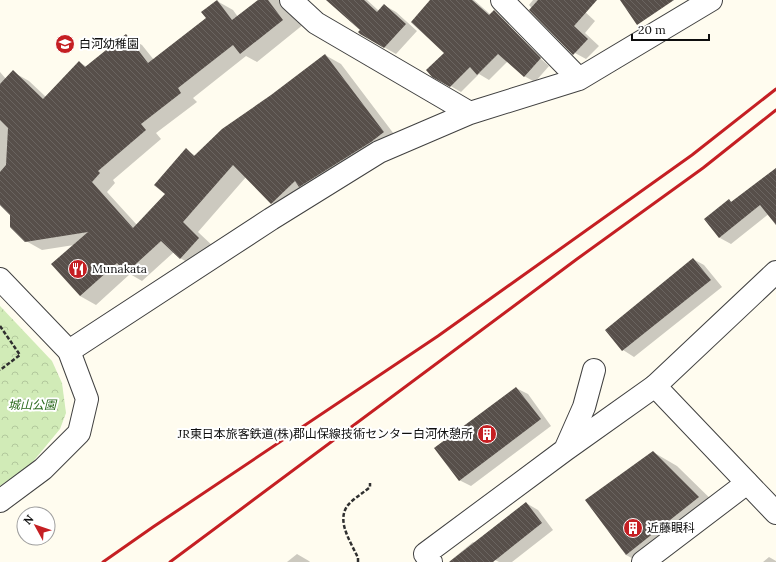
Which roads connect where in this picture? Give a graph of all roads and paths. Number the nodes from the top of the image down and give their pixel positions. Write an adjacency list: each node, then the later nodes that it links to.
1 (292, 0): 5 (street)
2 (502, 0): 4 (street)
3 (711, 0): 4 (street)
4 (579, 79): 5 (street)
5 (470, 114): 9 (street)
6 (776, 272): 12 (street)
7 (0, 279): 9 (street)
8 (0, 326): 10 (path)
9 (69, 351): 16 (street)
10 (0, 370)
11 (594, 370): 13 (street)
12 (655, 386): 13 (street); 15 (street)
13 (565, 450): 19 (street)
14 (370, 483): 18 (path)
15 (747, 483): 17 (street); 20 (street)
16 (0, 500)
17 (776, 513)
18 (358, 562)
19 (430, 562)
20 (643, 562)

